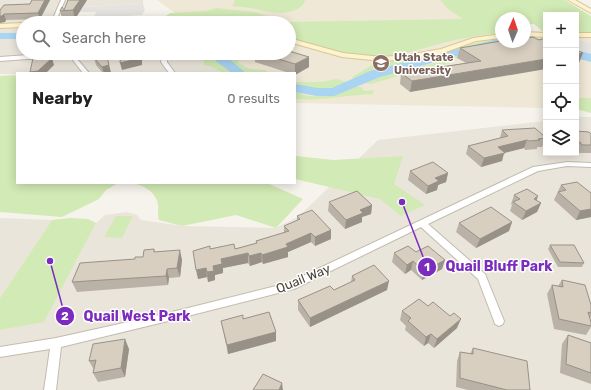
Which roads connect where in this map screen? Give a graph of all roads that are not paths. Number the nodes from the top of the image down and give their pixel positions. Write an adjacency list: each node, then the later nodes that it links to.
1 (62, 0): 4 (street)
2 (571, 0): 3 (street)
3 (591, 11)
4 (55, 16)
5 (16, 25): 6 (street)
6 (0, 26)
7 (531, 34): 9 (street)
8 (591, 34): 10 (street)
9 (543, 35)
10 (579, 35)
11 (495, 37): 12 (street)
12 (296, 42)
13 (16, 58): 14 (street)
14 (0, 59)
15 (75, 60): 17 (street)
16 (164, 60): 18 (street)
17 (85, 72)
18 (171, 72)
19 (591, 165): 20 (street, Quail Way)
20 (422, 223): 21 (street); 22 (street, Quail Way)
21 (499, 321)
22 (56, 342): 23 (street, Quail Way); 24 (street)
23 (0, 352)
24 (50, 390)

